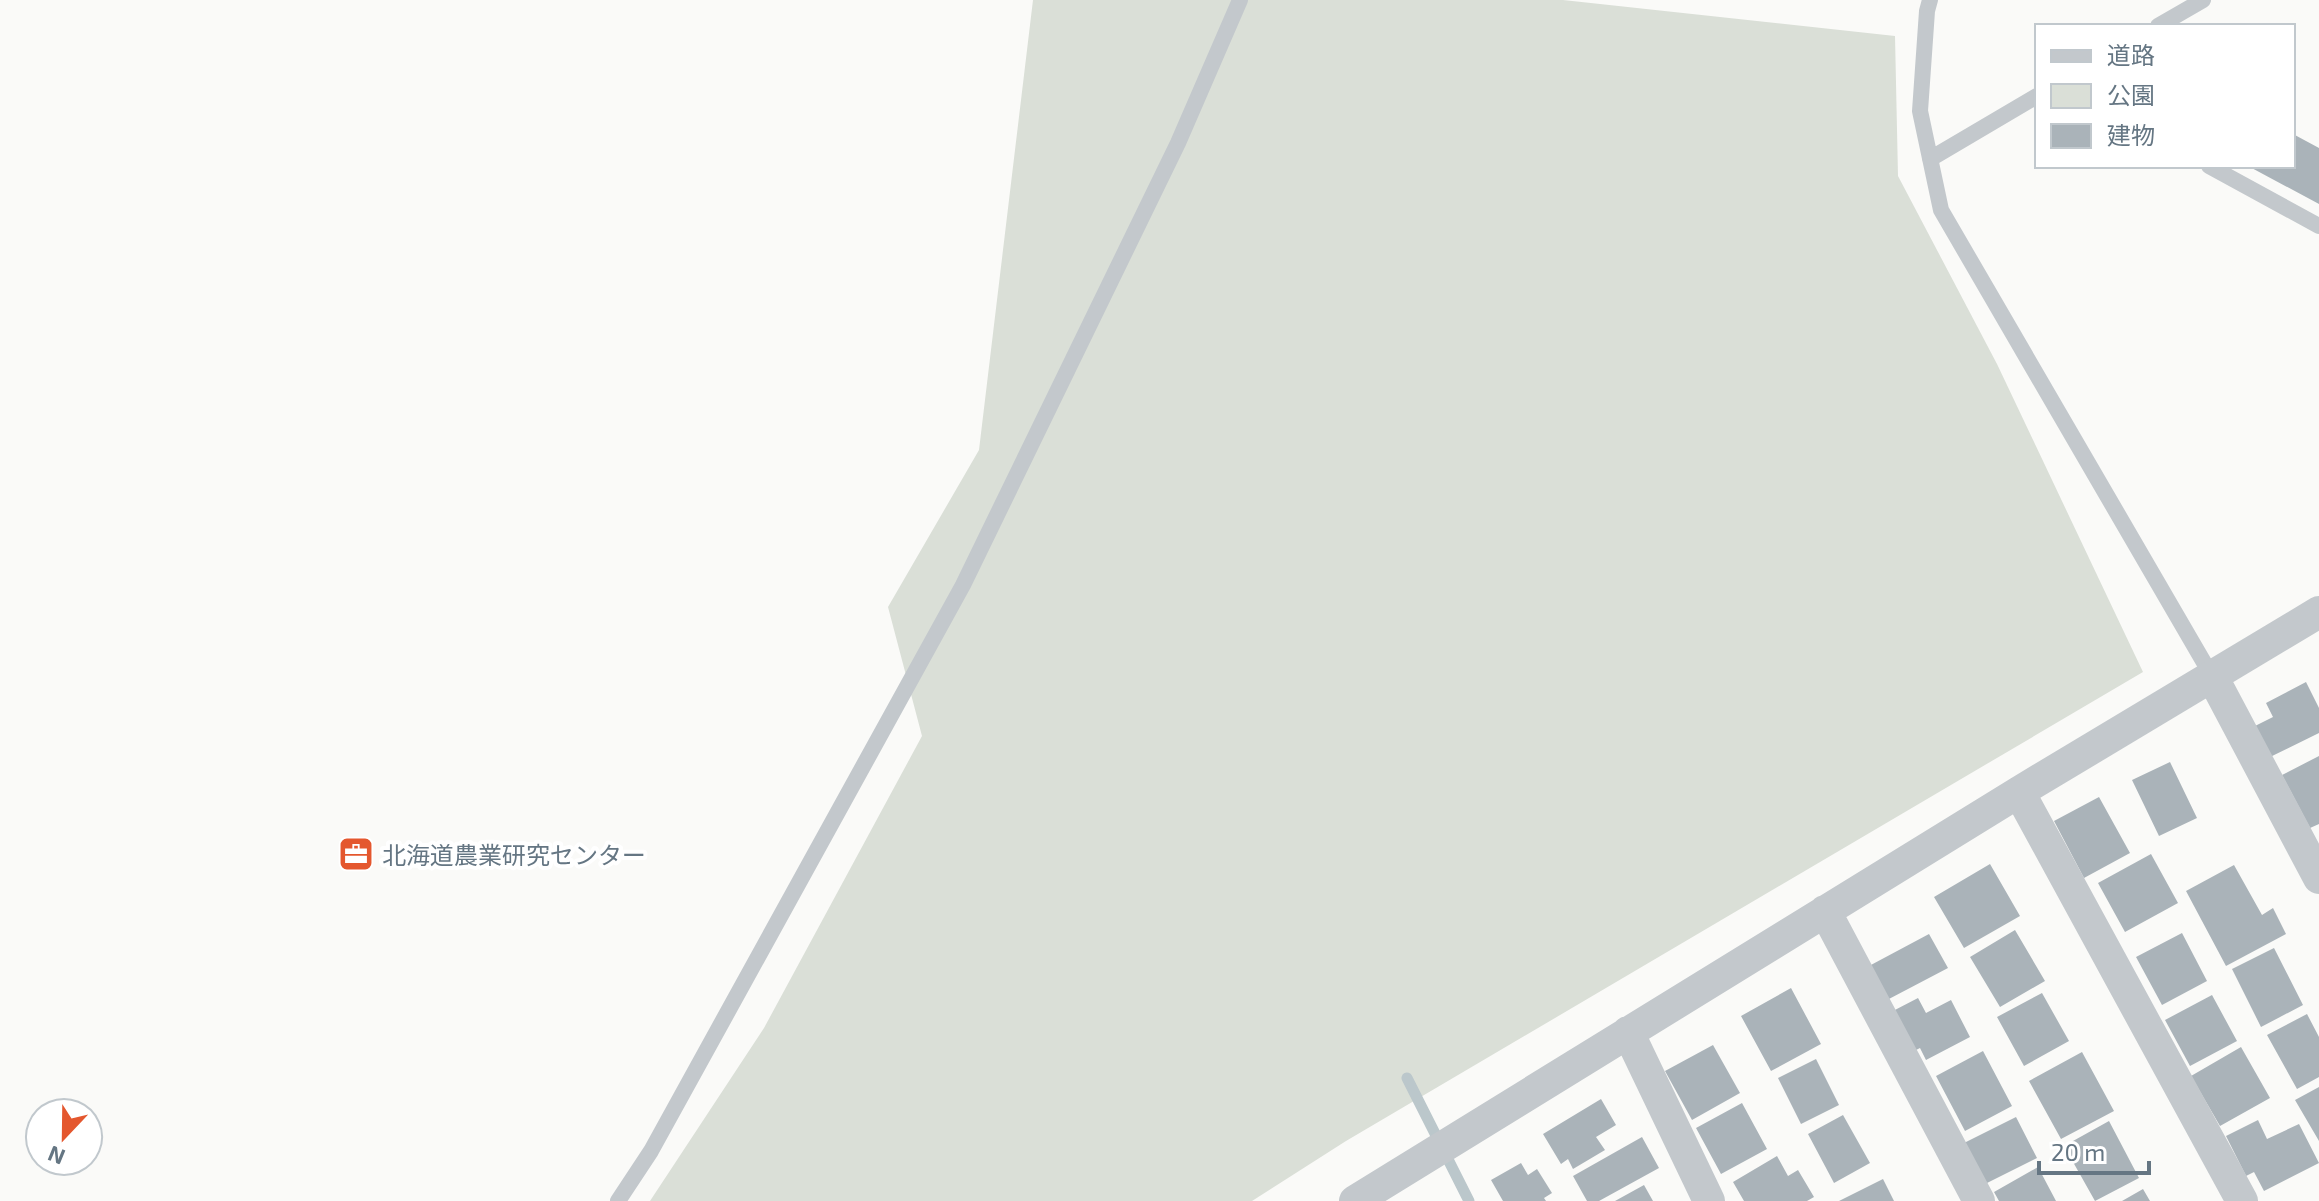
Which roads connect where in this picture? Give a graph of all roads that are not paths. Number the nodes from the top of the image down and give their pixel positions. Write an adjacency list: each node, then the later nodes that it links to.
1 (1240, 0): 15 (lane)
2 (1930, 0): 6 (lane)
3 (2203, 0): 4 (lane)
4 (2161, 24)
5 (2035, 97): 6 (lane)
6 (1930, 159): 10 (lane)
7 (2213, 168): 8 (lane)
8 (2319, 226)
9 (2319, 612): 10 (street)
10 (2213, 678): 11 (street); 12 (street)
11 (2019, 792): 13 (street); 19 (street)
12 (2319, 878)
13 (1825, 911): 14 (street); 18 (street)
14 (1628, 1032): 16 (street); 17 (street)
15 (618, 1201)
16 (1355, 1201)
17 (1709, 1201)
18 (1979, 1201)
19 (2242, 1201)

